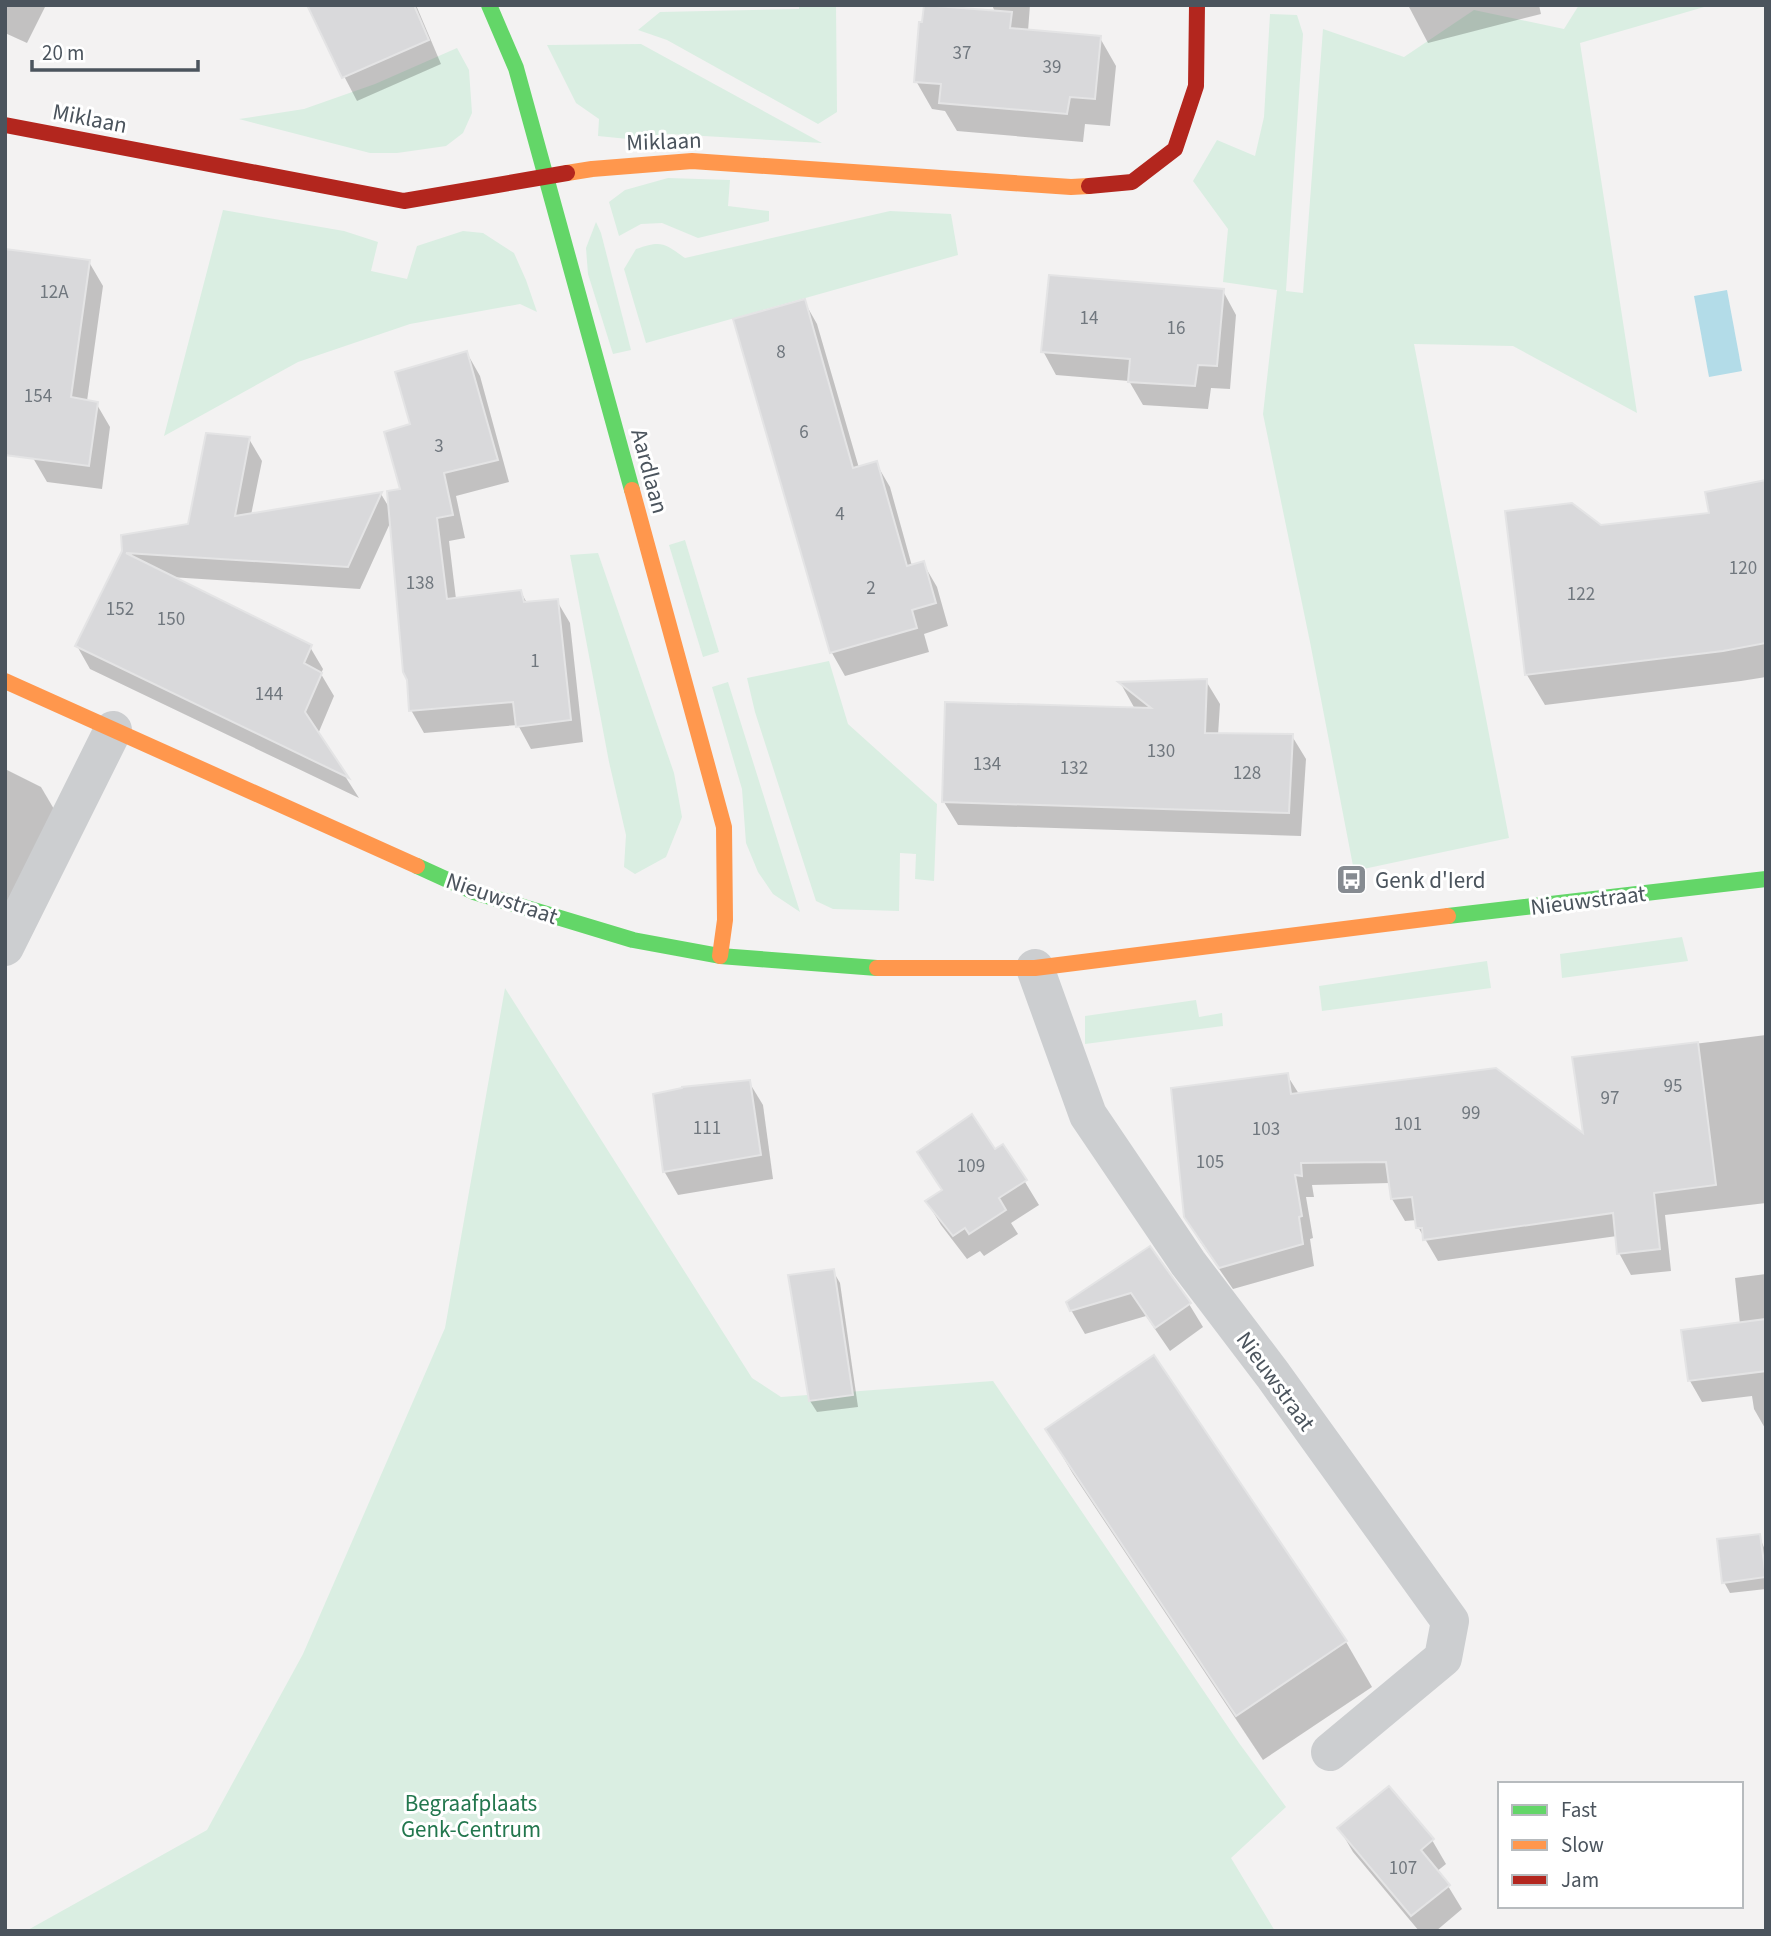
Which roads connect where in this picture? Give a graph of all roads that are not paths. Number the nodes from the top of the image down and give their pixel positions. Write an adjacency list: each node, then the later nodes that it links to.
1 (489, 5): 4 (street, Aardlaan)
2 (1197, 5): 4 (street, Miklaan)
3 (5, 125): 4 (street, Miklaan)
4 (545, 176): 9 (street, Aardlaan)
5 (5, 681): 6 (street, Nieuwstraat)
6 (113, 730): 8 (street); 9 (street, Nieuwstraat)
7 (1766, 879): 10 (street, Nieuwstraat)
8 (5, 947)
9 (720, 957): 10 (street, Nieuwstraat)
10 (1035, 968): 11 (street, Nieuwstraat)
11 (1330, 1752)

